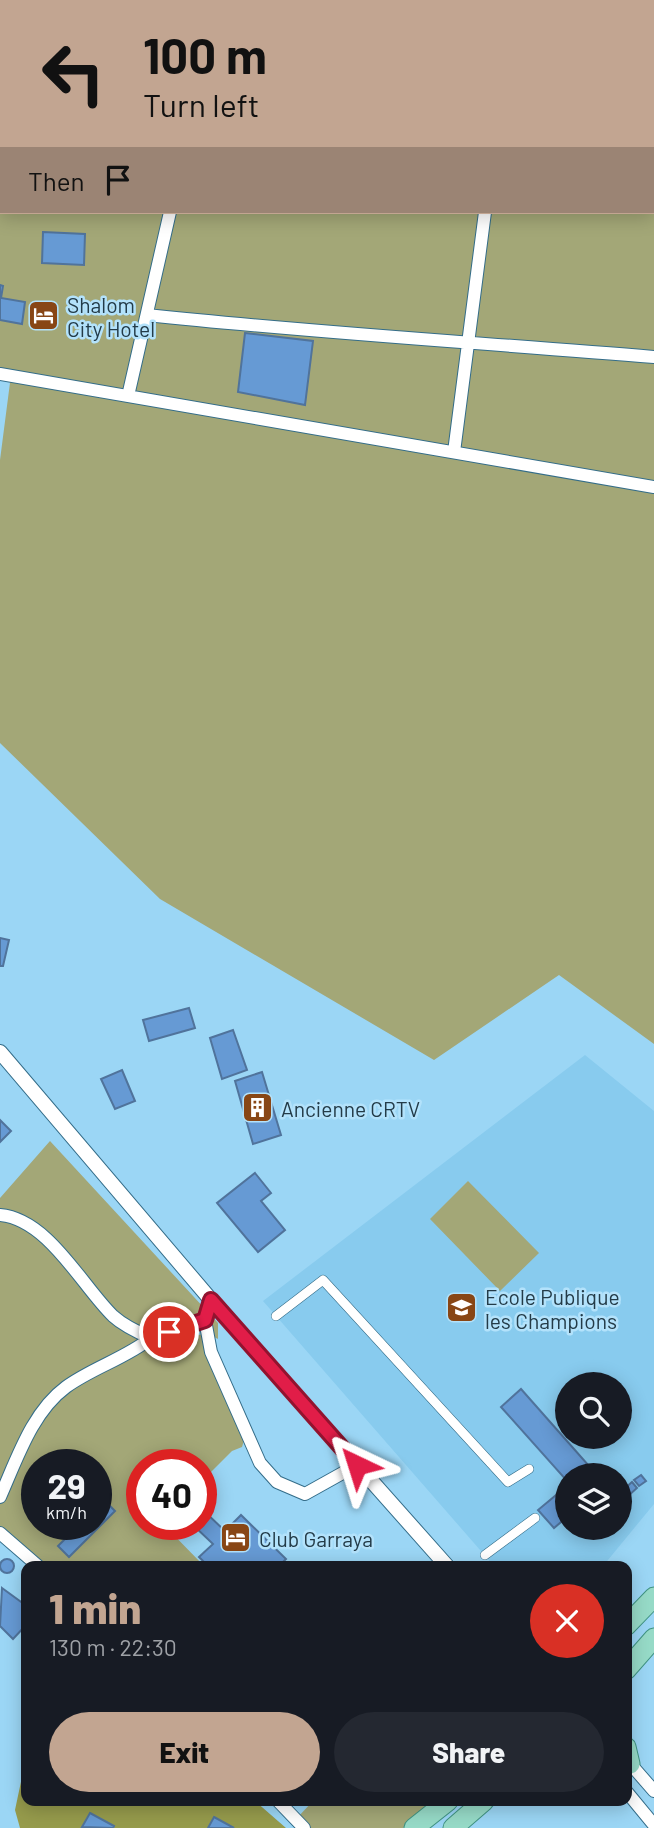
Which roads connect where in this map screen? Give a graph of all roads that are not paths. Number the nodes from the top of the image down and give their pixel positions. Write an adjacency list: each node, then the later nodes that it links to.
1 (170, 214): 3 (street)
2 (485, 214): 4 (street)
3 (147, 315): 4 (street); 7 (street)
4 (469, 341): 5 (street); 8 (street)
5 (654, 358)
6 (0, 374): 7 (street)
7 (128, 396): 8 (street)
8 (454, 452): 9 (street)
9 (654, 486)
10 (0, 1052): 12 (street)
11 (0, 1215): 15 (street)
12 (211, 1300): 14 (street); 16 (street)
13 (276, 1315): 17 (street)
14 (205, 1320): 15 (street); 16 (street)
15 (150, 1338): 18 (street)
16 (357, 1465): 23 (street)
17 (529, 1469)
18 (0, 1497)
19 (535, 1518): 21 (street)
20 (0, 1534): 22 (street)
21 (485, 1555)
22 (32, 1561)
23 (443, 1561)
24 (654, 1597): 25 (main road)
25 (632, 1620)
26 (654, 1638): 27 (main road)
27 (632, 1663)
28 (632, 1761): 29 (street)
29 (654, 1791)
30 (632, 1798): 34 (street)
31 (283, 1806): 35 (street)
32 (442, 1806): 36 (main road)
33 (478, 1806): 37 (main road)
34 (654, 1825)
35 (304, 1828)
36 (414, 1828)
37 (453, 1828)

